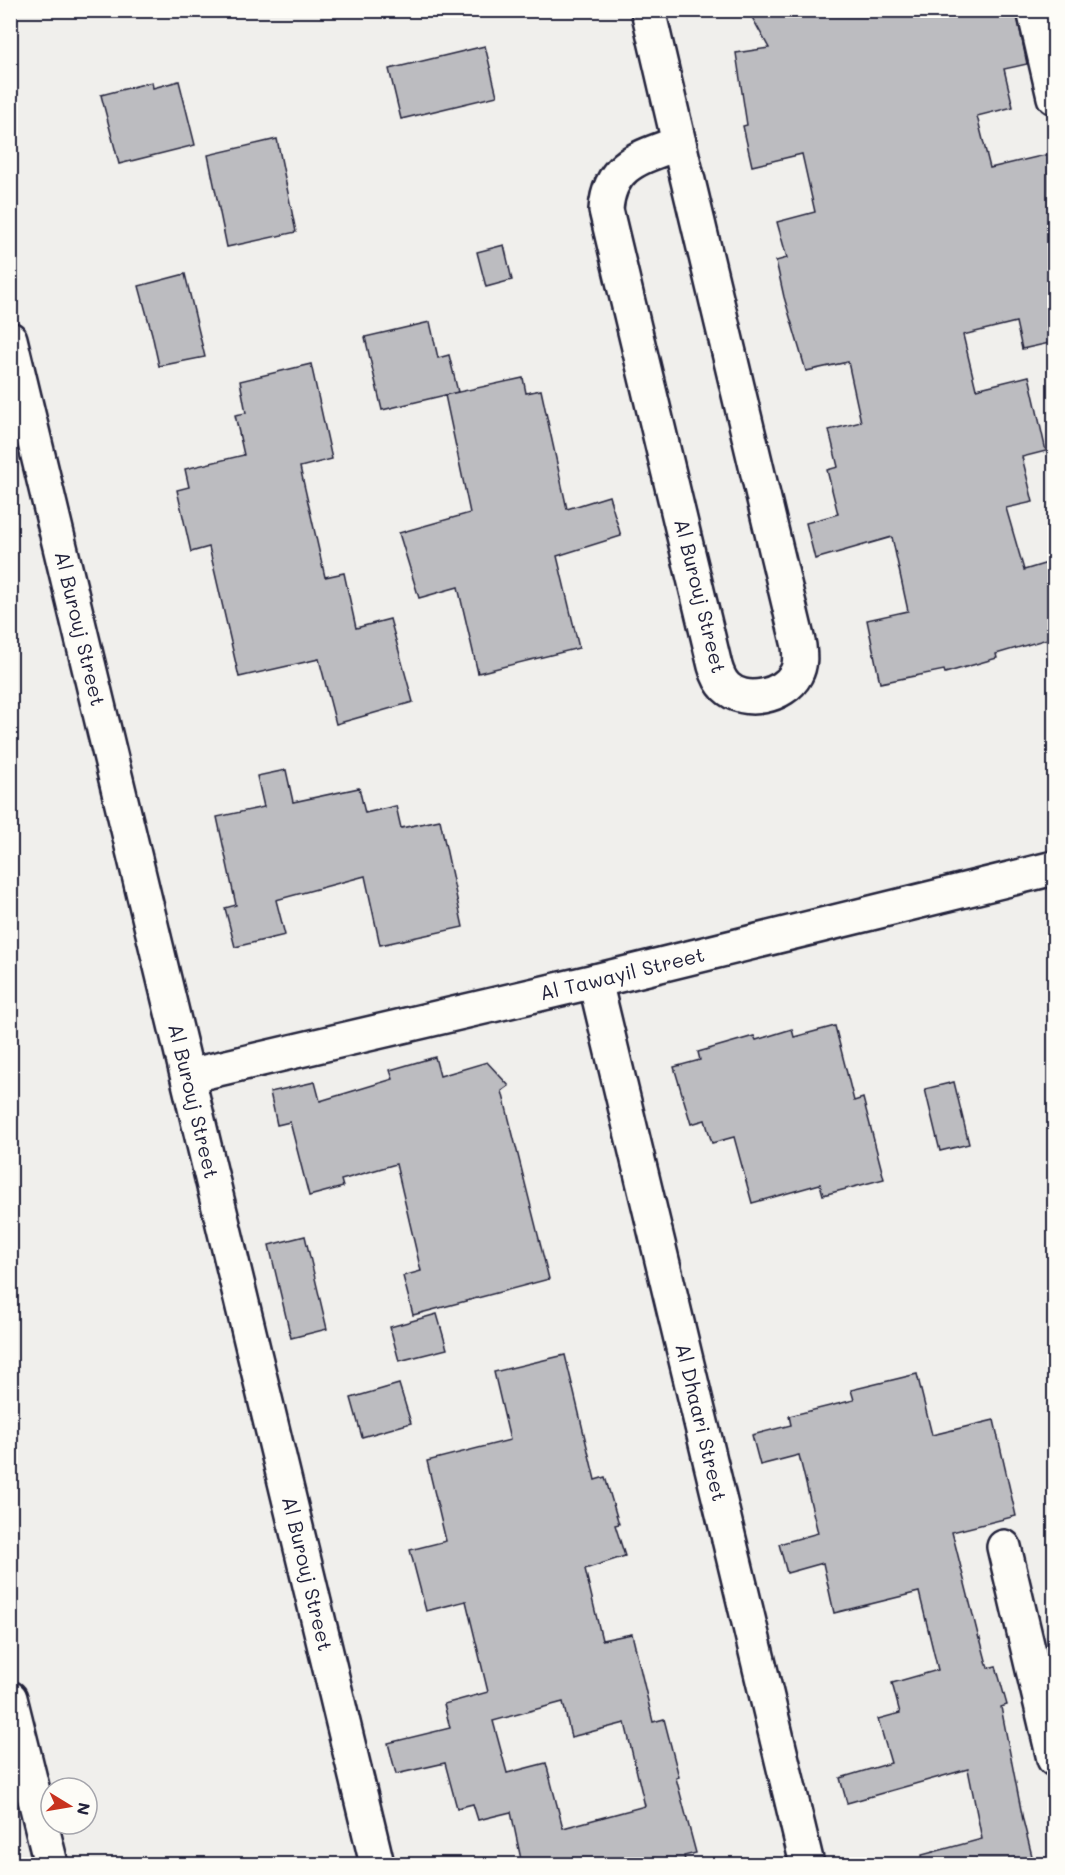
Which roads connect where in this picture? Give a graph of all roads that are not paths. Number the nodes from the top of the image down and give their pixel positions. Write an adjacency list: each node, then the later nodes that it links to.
1 (648, 10): 4 (main road, Al Burouj Street)
2 (1034, 10): 3 (main road)
3 (1054, 97)
4 (679, 143): 4 (main road, Al Burouj Street)
5 (10, 339): 8 (main road, Al Burouj Street)
6 (1054, 868): 7 (main road, Al Tawayil Street)
7 (595, 981): 8 (main road, Al Tawayil Street); 14 (main road, Al Dhaari Street)
8 (188, 1076): 13 (main road, Al Burouj Street)
9 (1004, 1547): 11 (main road)
10 (10, 1698): 12 (main road)
11 (1054, 1759)
12 (51, 1864)
13 (377, 1864)
14 (807, 1864)

